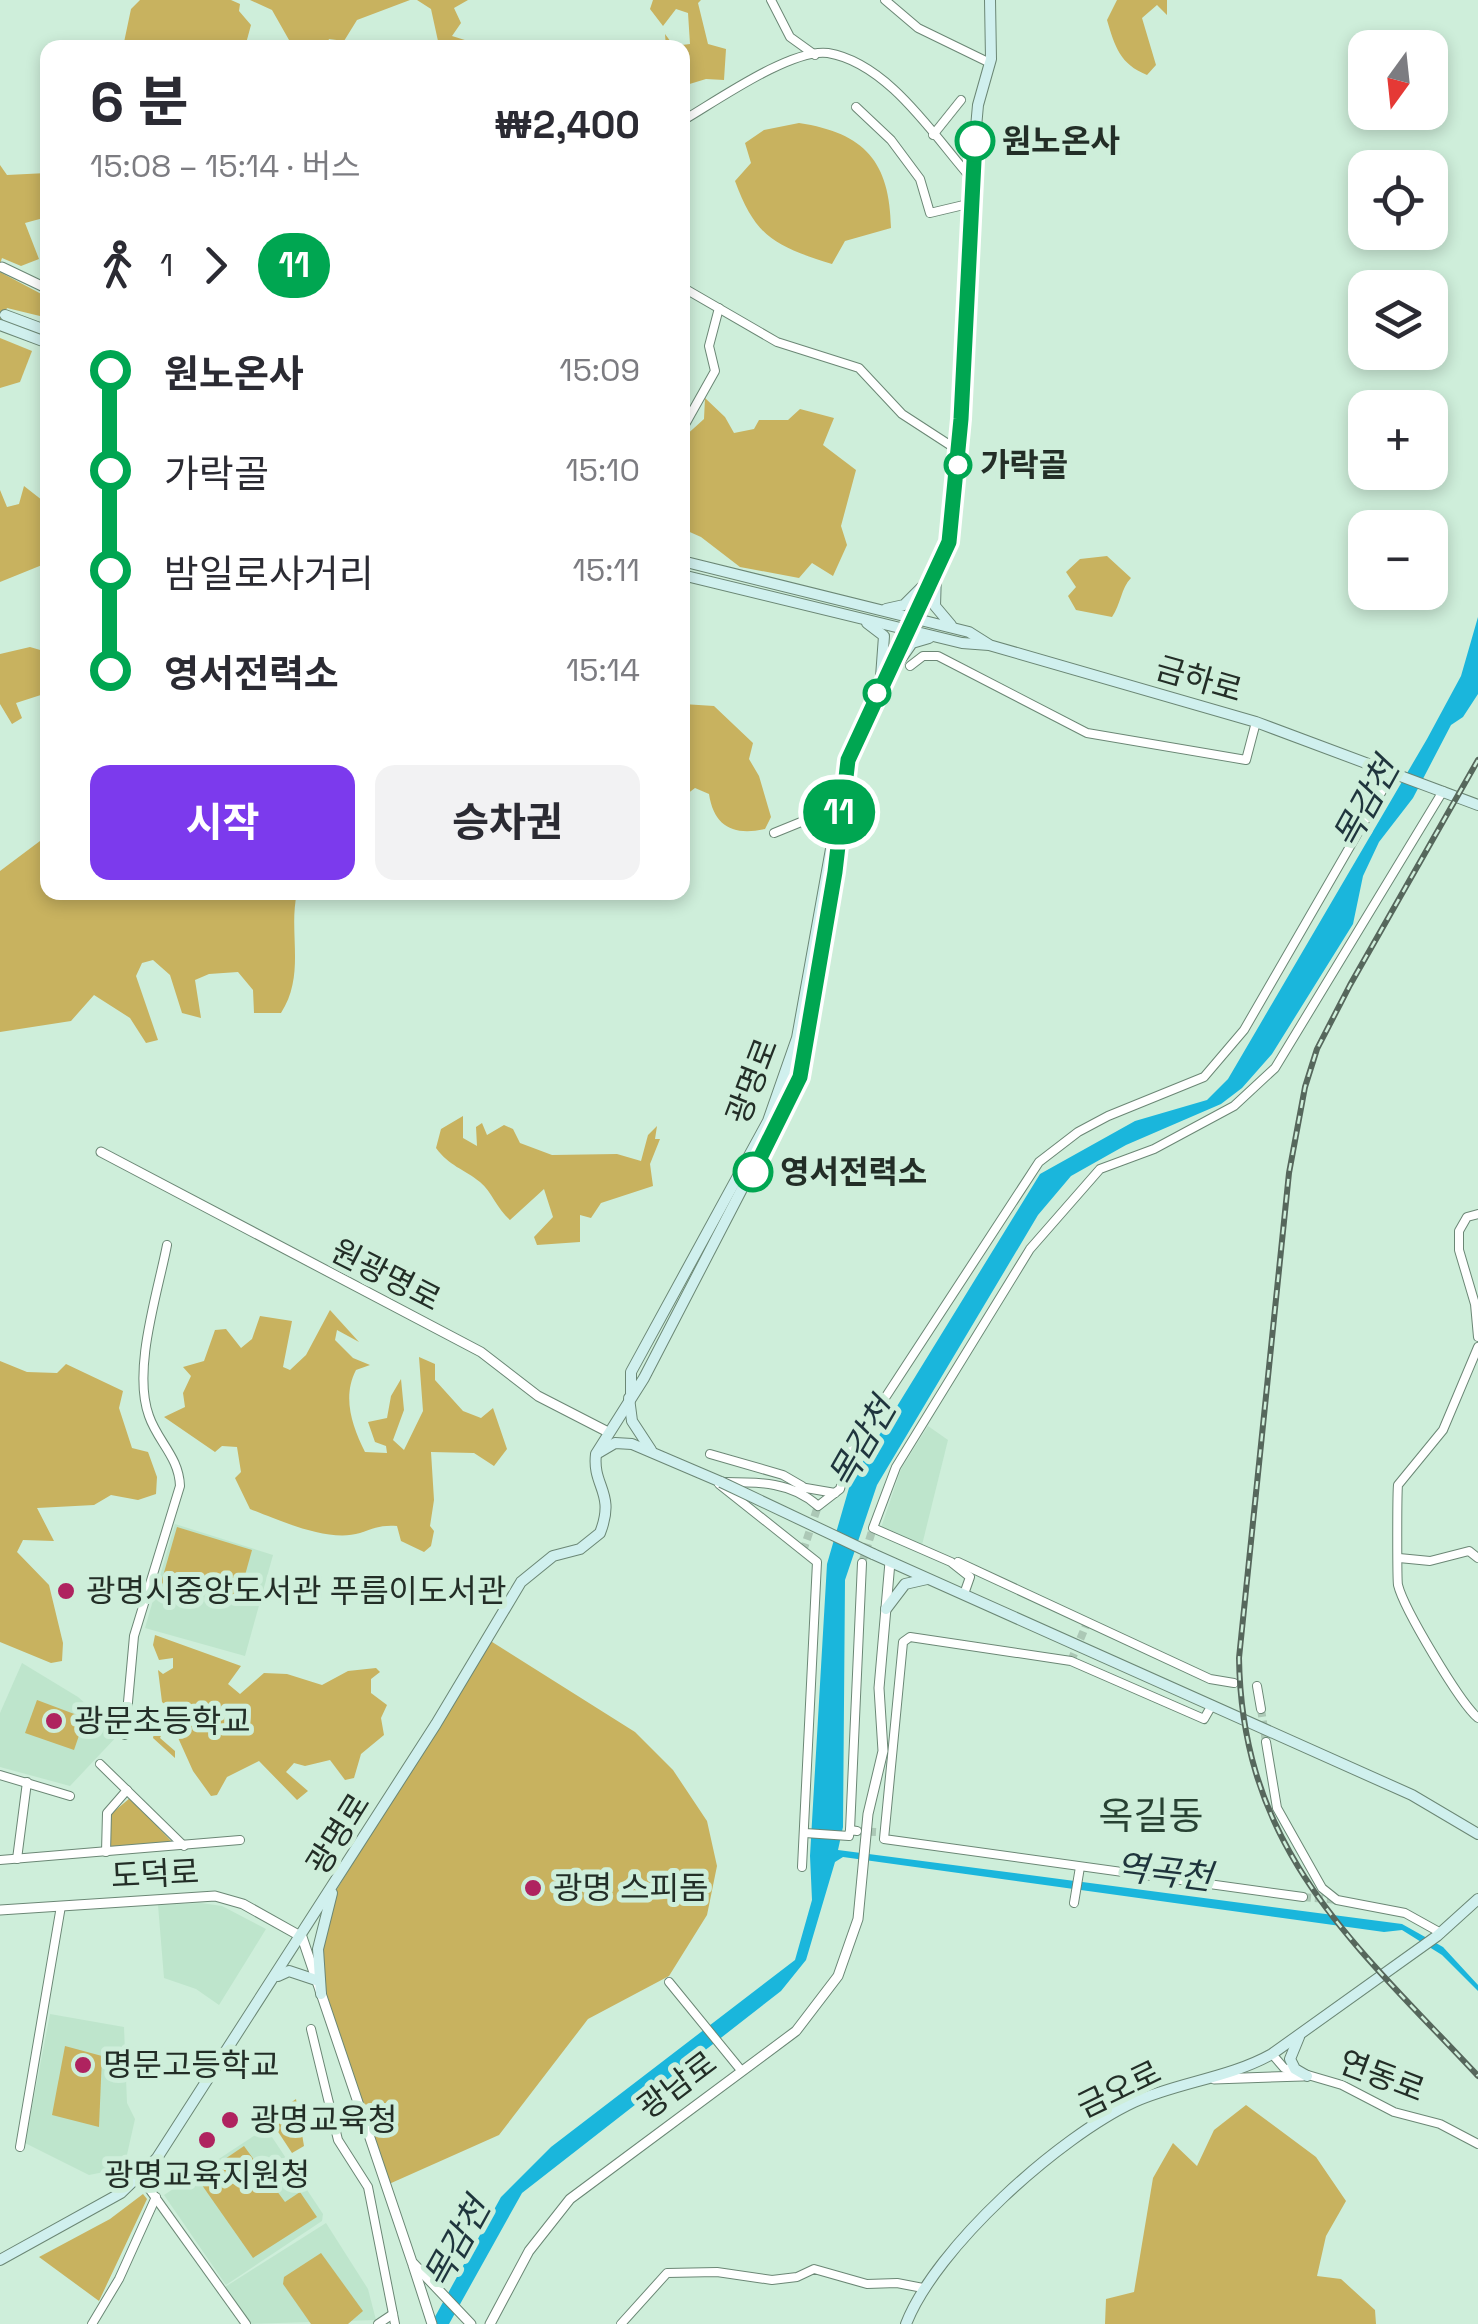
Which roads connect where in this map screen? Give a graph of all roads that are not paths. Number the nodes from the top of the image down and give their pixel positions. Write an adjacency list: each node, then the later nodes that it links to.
1 (771, 0): 4 (street)
2 (885, 0): 5 (street)
3 (990, 0): 5 (main road, 광명로)
4 (815, 55): 8 (street); 9 (street)
5 (990, 63): 10 (main road, 광명로)
6 (962, 100): 9 (street)
7 (856, 106): 11 (street)
8 (690, 117)
9 (933, 135): 10 (street)
10 (973, 179): 11 (main road, 광명로)
11 (972, 204): 20 (main road, 광명로)
12 (2, 267): 13 (street)
13 (40, 285)
14 (690, 292): 15 (street)
15 (719, 308): 19 (street); 20 (street)
16 (2, 320): 17 (main road); 18 (main road)
17 (40, 330)
18 (40, 342)
19 (690, 415)
20 (959, 452): 22 (main road, 광명로)
21 (690, 564): 24 (main road, 금하로)
22 (936, 572): 24 (main road); 26 (main road, 광명로); 27 (main road)
23 (690, 579): 25 (main road, 금하로)
24 (875, 610): 26 (main road, 금하로)
25 (858, 618): 26 (main road, 금하로); 31 (main road)
26 (911, 624): 27 (main road, 금하로); 28 (main road, 금하로); 31 (main road, 광명로)
27 (956, 629): 29 (main road, 금하로)
28 (939, 638): 29 (main road, 금하로); 31 (main road)
29 (989, 645): 32 (main road, 금하로)
30 (910, 666): 32 (street)
31 (879, 688): 36 (main road, 광명로)
32 (1256, 722): 33 (main road, 금하로)
33 (1393, 772): 34 (main road, 금하로); 50 (street)
34 (1443, 792): 35 (main road); 51 (street)
35 (1478, 806)
36 (838, 820): 37 (street); 43 (main road, 광명로)
37 (774, 834)
38 (101, 1152): 44 (street, 원광명로)
39 (1478, 1214): 41 (street)
40 (168, 1245): 66 (street)
41 (1478, 1337)
42 (1478, 1347): 52 (street)
43 (630, 1394): 44 (main road, 광명로); 45 (main road)
44 (608, 1432): 45 (main road, 원광명로); 46 (main road, 광명로)
45 (647, 1449): 46 (main road); 48 (main road, 원광명로)
46 (596, 1454): 82 (main road, 광명로)
47 (710, 1454): 49 (street)
48 (715, 1480): 49 (street); 54 (main road, 원광명로, bridge); 73 (street)
49 (798, 1488): 50 (street); 50 (street)
50 (835, 1493)
51 (940, 1557): 56 (street); 58 (street)
52 (1399, 1558): 53 (street); 65 (street)
53 (1478, 1558)
54 (890, 1562): 57 (main road, 원광명로); 60 (street)
55 (862, 1564): 73 (street)
56 (970, 1577): 58 (street); 59 (street)
57 (931, 1579): 59 (main road, 원광명로); 60 (main road)
58 (999, 1583): 61 (street)
59 (964, 1594): 63 (main road, 원광명로)
60 (886, 1609): 97 (street, 광남로)
61 (1234, 1683)
62 (1257, 1686): 64 (street)
63 (1212, 1706): 74 (main road, 원광명로); 81 (street)
64 (1260, 1709)
65 (1478, 1718)
66 (125, 1735)
67 (1266, 1742): 88 (street)
68 (100, 1764): 71 (street)
69 (0, 1775): 70 (street)
70 (27, 1782): 72 (street); 78 (street)
71 (127, 1790): 76 (street); 77 (street)
72 (70, 1796)
73 (805, 1832): 80 (street)
74 (1478, 1834)
75 (240, 1840): 76 (street)
76 (184, 1846): 77 (street)
77 (106, 1852): 78 (street)
78 (17, 1859): 79 (street)
79 (0, 1860)
80 (802, 1867)
81 (1080, 1867): 83 (street); 85 (street)
82 (332, 1889): 89 (main road, 광명로); 93 (main road)
83 (1303, 1897)
84 (1478, 1899): 88 (main road)
85 (1074, 1903)
86 (62, 1906): 87 (street, 도덕로); 89 (street, 도덕로); 101 (street)
87 (0, 1910)
88 (1439, 1934): 95 (main road, 금오로)
89 (302, 1937): 90 (main road, 광명로); 91 (street)
90 (273, 1980): 91 (main road); 102 (main road, 광명로)
91 (316, 1980): 93 (street)
92 (669, 1982): 97 (street)
93 (321, 1994): 105 (street)
94 (311, 2029): 108 (street)
95 (1300, 2036): 96 (main road, 금오로); 98 (main road)
96 (1272, 2054): 98 (street, 연동로); 99 (main road, 금오로)
97 (740, 2070): 107 (street, 광남로)
98 (1307, 2076): 99 (street); 100 (street, 연동로)
99 (1201, 2080): 106 (main road, 금오로)
100 (1478, 2144)
101 (20, 2147)
102 (140, 2176): 103 (street); 104 (main road, 광명로)
103 (156, 2197): 110 (street); 111 (street)
104 (0, 2260)
105 (412, 2262): 109 (street); 113 (street)
106 (924, 2288): 116 (street); 117 (main road, 금오로)
107 (498, 2308): 114 (street, 광남로); 115 (street)
108 (394, 2319): 112 (street)
109 (469, 2322)
110 (92, 2324)
111 (246, 2324)
112 (378, 2324)
113 (432, 2324)
114 (490, 2324)
115 (498, 2324)
116 (621, 2324)
117 (906, 2324)

